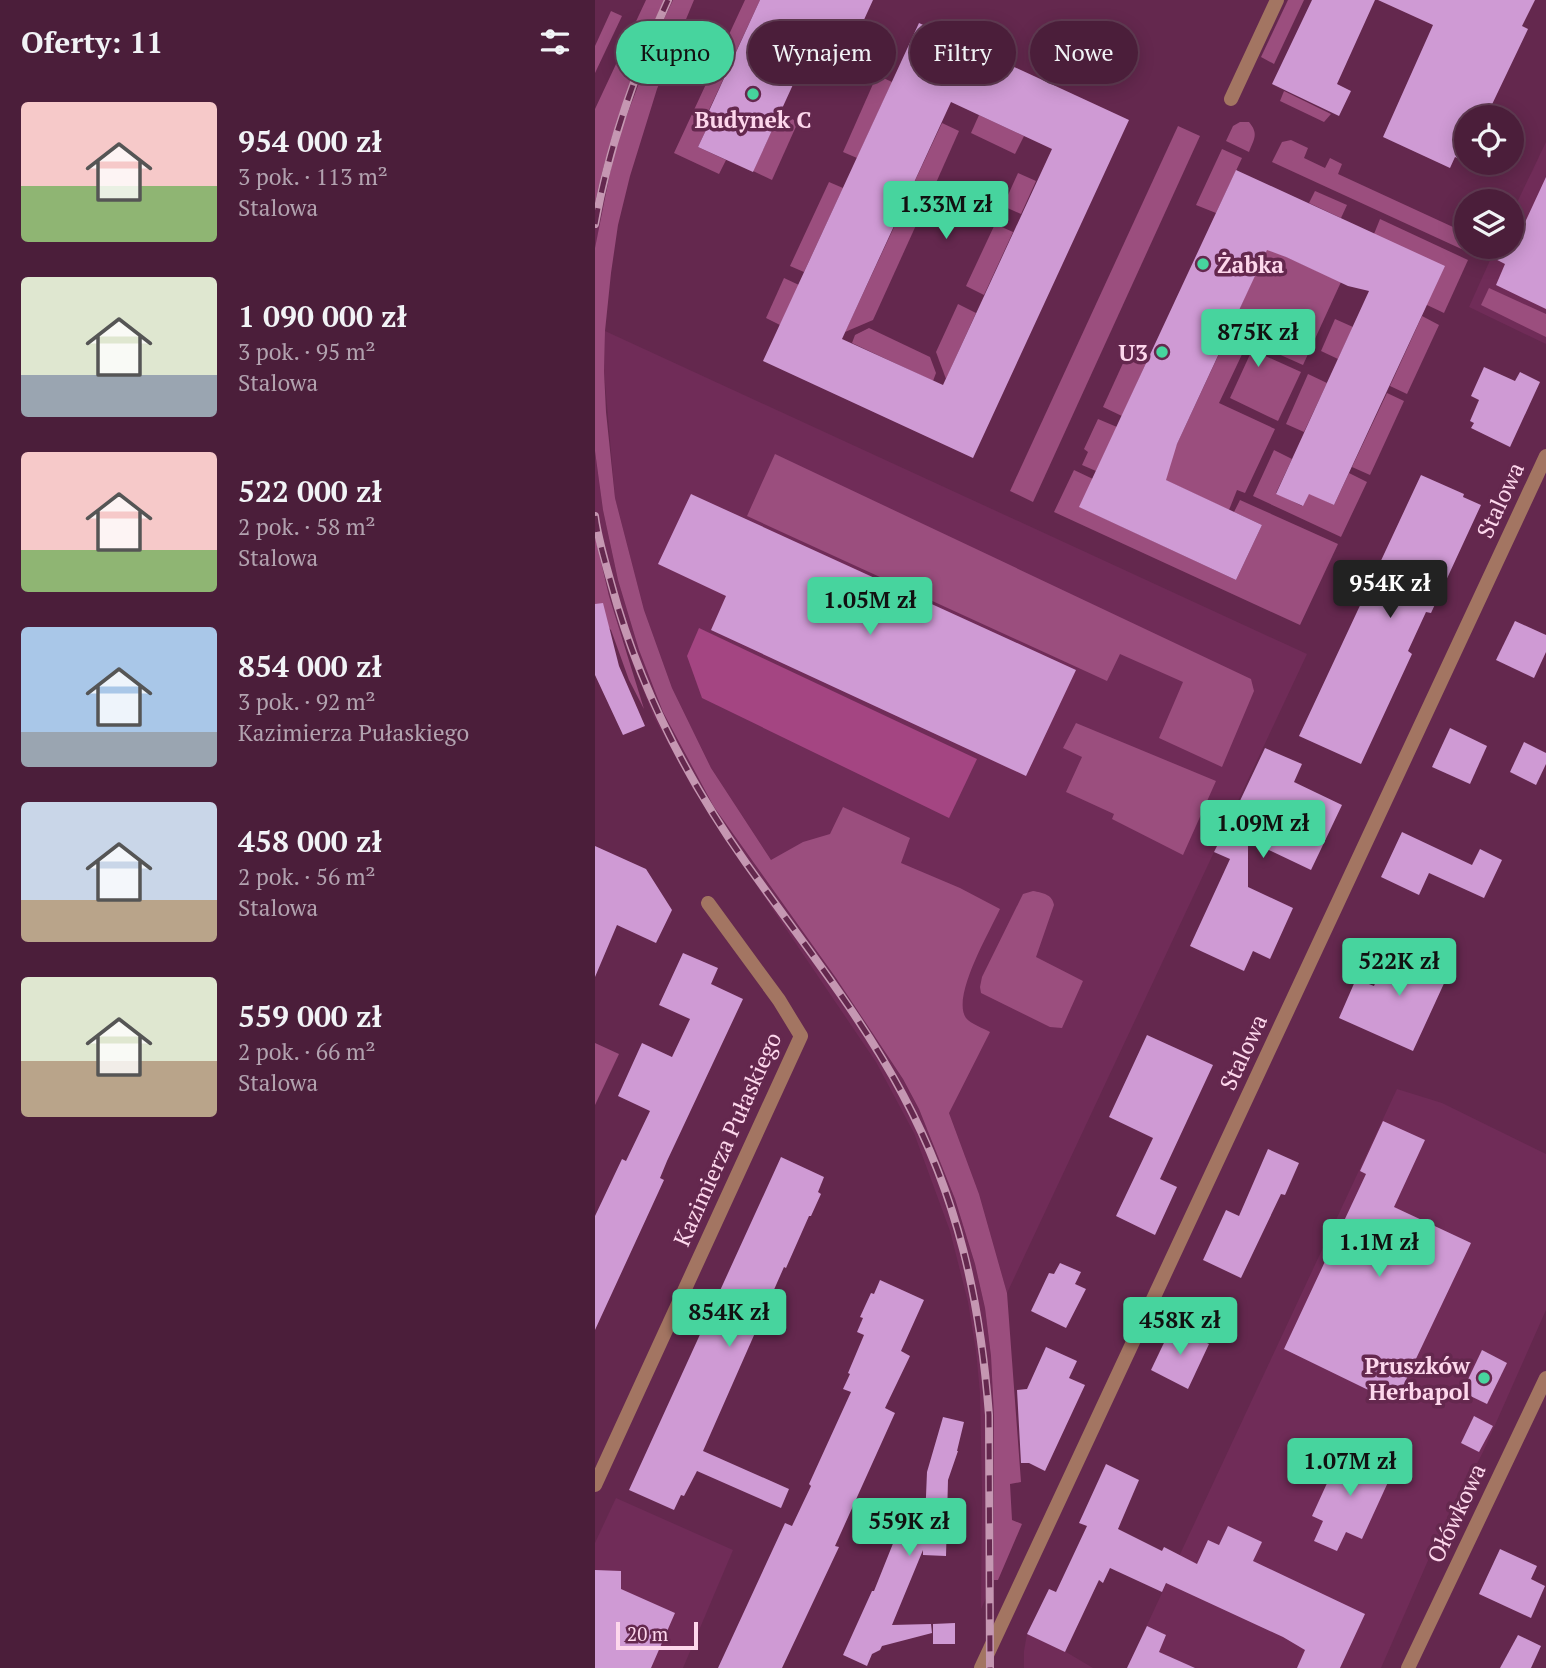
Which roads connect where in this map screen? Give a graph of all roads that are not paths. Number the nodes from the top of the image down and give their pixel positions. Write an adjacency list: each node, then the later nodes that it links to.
1 (1277, 0): 2 (street)
2 (1231, 99)
3 (1546, 456): 7 (street, Stalowa)
4 (708, 903): 6 (street, Kazimierza Pułaskiego)
5 (1546, 1378): 8 (street, Ołówkowa)
6 (595, 1485)
7 (981, 1668)
8 (1408, 1668)

